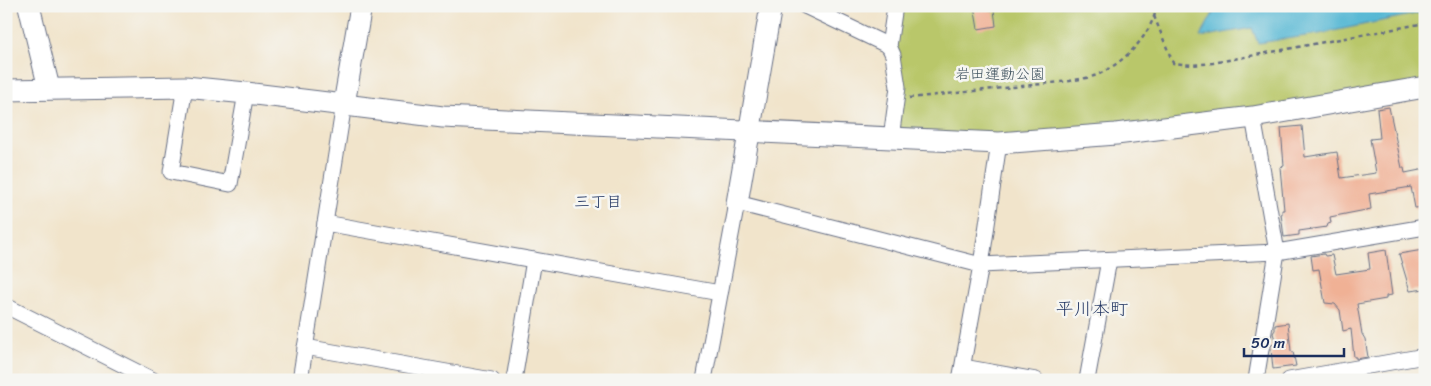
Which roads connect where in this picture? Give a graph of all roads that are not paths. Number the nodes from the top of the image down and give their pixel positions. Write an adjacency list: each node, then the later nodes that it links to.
1 (29, 6): 9 (street)
2 (361, 6): 12 (street)
3 (771, 6): 14 (street)
4 (805, 6): 6 (street)
5 (895, 6): 6 (street)
6 (889, 46): 15 (street)
7 (185, 87): 9 (street); 11 (street); 11 (street)
8 (1425, 87): 13 (street)
9 (50, 88): 10 (street)
10 (6, 90)
11 (246, 93): 12 (street)
12 (344, 104): 14 (street); 18 (street)
13 (1253, 117): 16 (street); 20 (street)
14 (749, 132): 15 (street); 17 (street)
15 (891, 138): 16 (street)
16 (999, 143): 23 (street)
17 (737, 203): 23 (street); 24 (street)
18 (325, 223): 21 (street); 26 (street)
19 (1425, 227): 20 (street)
20 (1277, 252): 22 (street); 36 (street)
21 (534, 260): 24 (street); 32 (street)
22 (1109, 260): 23 (street); 35 (street)
23 (981, 265): 28 (street)
24 (720, 293): 33 (street)
25 (6, 306): 29 (street)
26 (305, 347): 30 (street); 31 (street)
27 (1425, 356): 37 (street)
28 (962, 373): 34 (street)
29 (153, 380)
30 (300, 380)
31 (492, 380)
32 (514, 380)
33 (704, 380)
34 (1036, 380)
35 (1087, 380)
36 (1256, 380)
37 (1289, 380)

